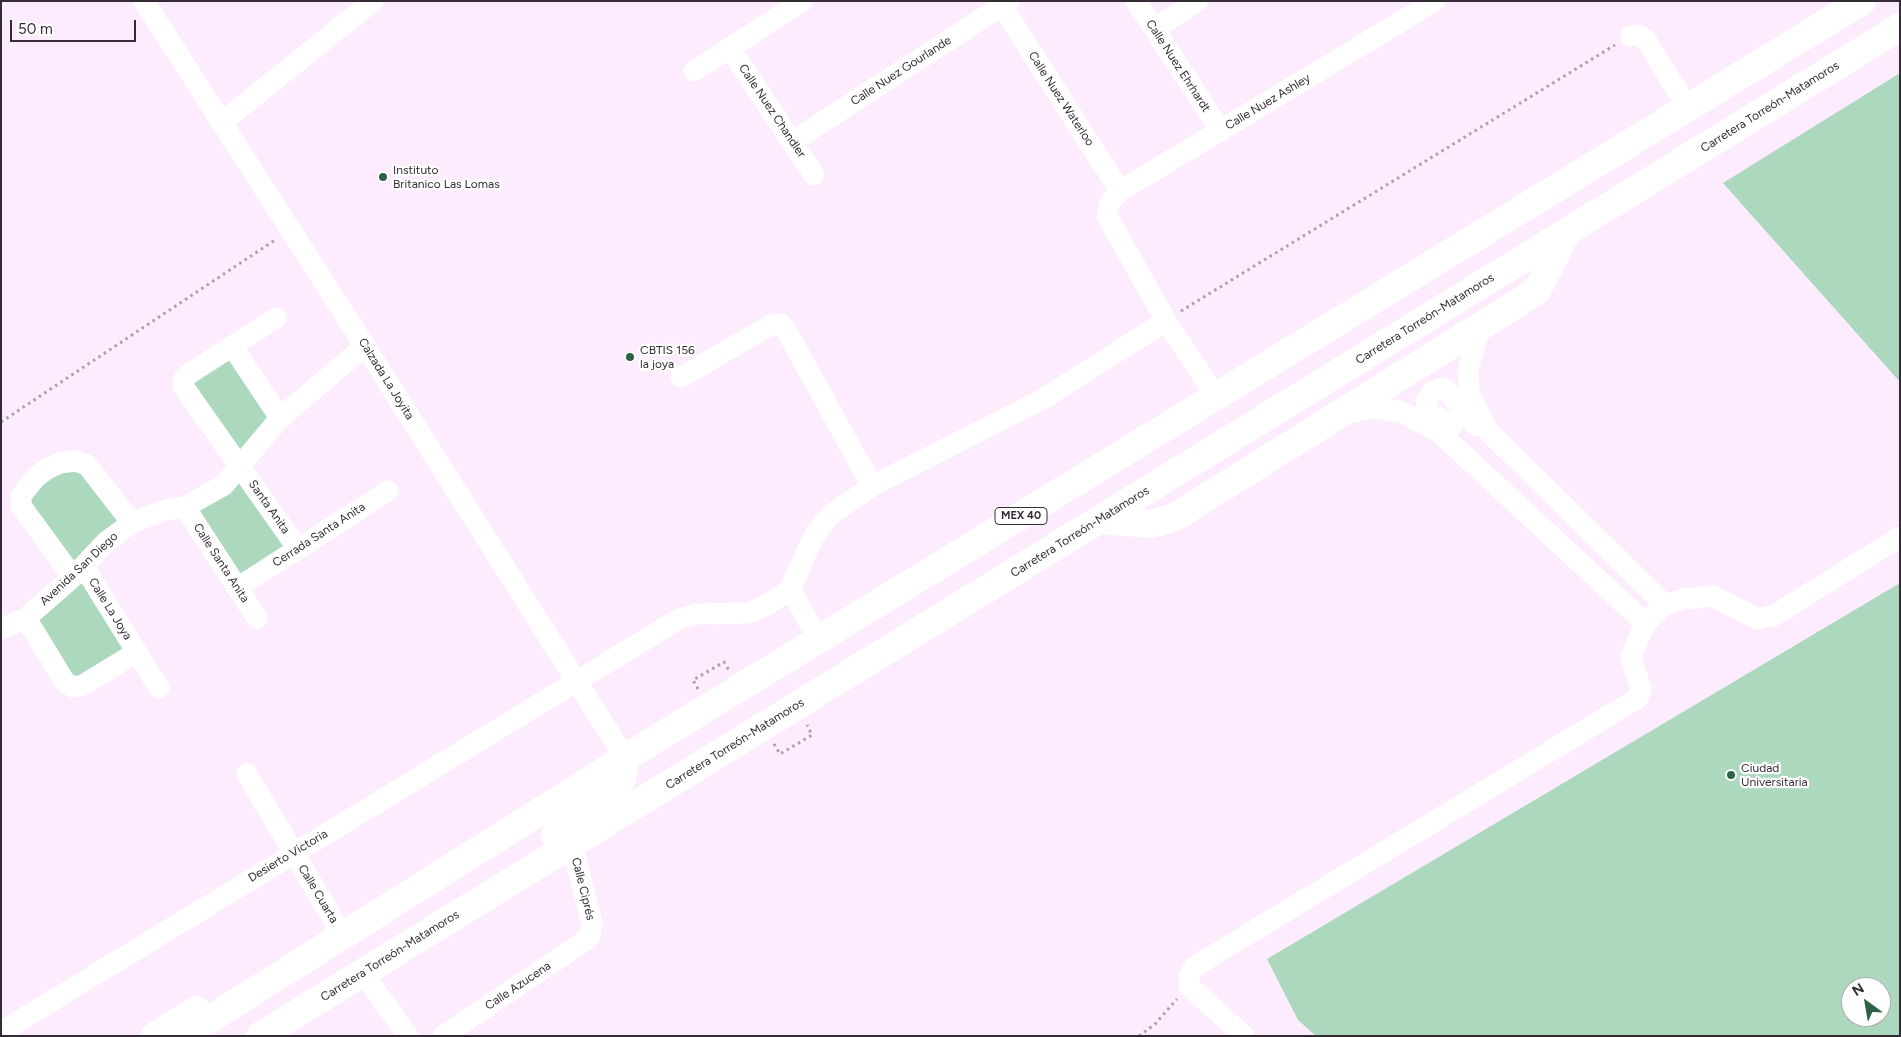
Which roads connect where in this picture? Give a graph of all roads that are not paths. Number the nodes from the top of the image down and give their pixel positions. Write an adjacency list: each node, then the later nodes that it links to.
1 (144, 1): 15 (street, Calzada La Joyita)
2 (373, 1): 15 (street)
3 (803, 1): 12 (street)
4 (1136, 1): 10 (street, Calle Nuez Ehrhardt)
5 (1198, 1): 10 (street)
6 (1434, 1): 16 (street, Calle Nuez Ashley)
7 (1862, 1): 14 (highway, MEX 40)
8 (1005, 4): 17 (street, Calle Nuez Gourlande); 19 (street, Calle Nuez Waterloo)
9 (1900, 27): 20 (highway, Carretera Torreón-Matamoros)
10 (1154, 28): 16 (street, Calle Nuez Ehrhardt)
11 (1631, 36): 14 (street)
12 (730, 48): 13 (street); 17 (street, Calle Nuez Chandler)
13 (694, 71)
14 (1688, 108): 27 (highway, MEX 40)
15 (221, 122): 25 (street, Calzada La Joyita)
16 (1221, 130): 19 (street, Calle Nuez Ashley)
17 (792, 142): 18 (street, Calle Nuez Chandler)
18 (814, 175)
19 (1114, 199): 22 (street, Calle Nuez Waterloo)
20 (1567, 232): 23 (highway); 36 (highway, Carretera Torreón-Matamoros)
21 (276, 318): 24 (street)
22 (1166, 320): 27 (street, Calle Nuez Waterloo); 33 (street)
23 (1480, 326): 28 (highway); 30 (street)
24 (232, 346): 29 (street); 32 (street, Santa Anita)
25 (365, 346): 29 (street, Avenida San Diego); 50 (street, Calzada La Joyita)
26 (681, 377): 33 (street)
27 (1216, 396): 48 (highway, MEX 40)
28 (1338, 416): 31 (street); 36 (highway)
29 (280, 418): 32 (street, Avenida San Diego)
30 (1488, 431): 31 (street); 43 (street)
31 (1468, 460): 46 (street)
32 (240, 466): 35 (street, Avenida San Diego); 39 (street, Santa Anita)
33 (872, 486): 42 (street)
34 (388, 490): 39 (street, Cerrada Santa Anita)
35 (185, 507): 37 (street, Avenida San Diego); 41 (street, Calle Santa Anita)
36 (1100, 520): 54 (highway, Carretera Torreón-Matamoros)
37 (132, 523): 40 (street, Avenida San Diego); 40 (street, Calle La Joya)
38 (1900, 537): 43 (street)
39 (298, 549): 41 (street, Cerrada Santa Anita)
40 (78, 572): 44 (street, Avenida San Diego); 49 (street, Calle La Joya)
41 (244, 584): 45 (street, Calle Santa Anita)
42 (790, 590): 48 (street); 50 (street, Desierto Victoria)
43 (1665, 605): 46 (street)
44 (26, 618): 47 (street, Avenida San Diego); 49 (street, Calle La Joya)
45 (257, 618)
46 (1645, 623): 65 (street)
47 (1, 629)
48 (819, 639): 52 (highway, MEX 40)
49 (137, 652): 51 (street, Calle La Joya)
50 (576, 680): 52 (street, Calzada La Joyita); 55 (street, Desierto Victoria)
51 (159, 688)
52 (625, 758): 57 (highway, MEX 40); 58 (highway)
53 (247, 774): 55 (street, Calle Cuarta)
54 (572, 845): 56 (street, Calle Ciprés); 58 (highway, Carretera Torreón-Matamoros)
55 (294, 853): 57 (street, Calle Cuarta); 59 (street, Desierto Victoria)
56 (591, 934): 64 (street, Calle Azucena)
57 (333, 942): 60 (highway); 61 (highway, MEX 40)
58 (371, 968): 62 (highway, Carretera Torreón-Matamoros); 63 (street)
59 (1, 1032)
60 (155, 1036)
61 (182, 1036)
62 (260, 1036)
63 (408, 1036)
64 (443, 1036)
65 (1244, 1036)

